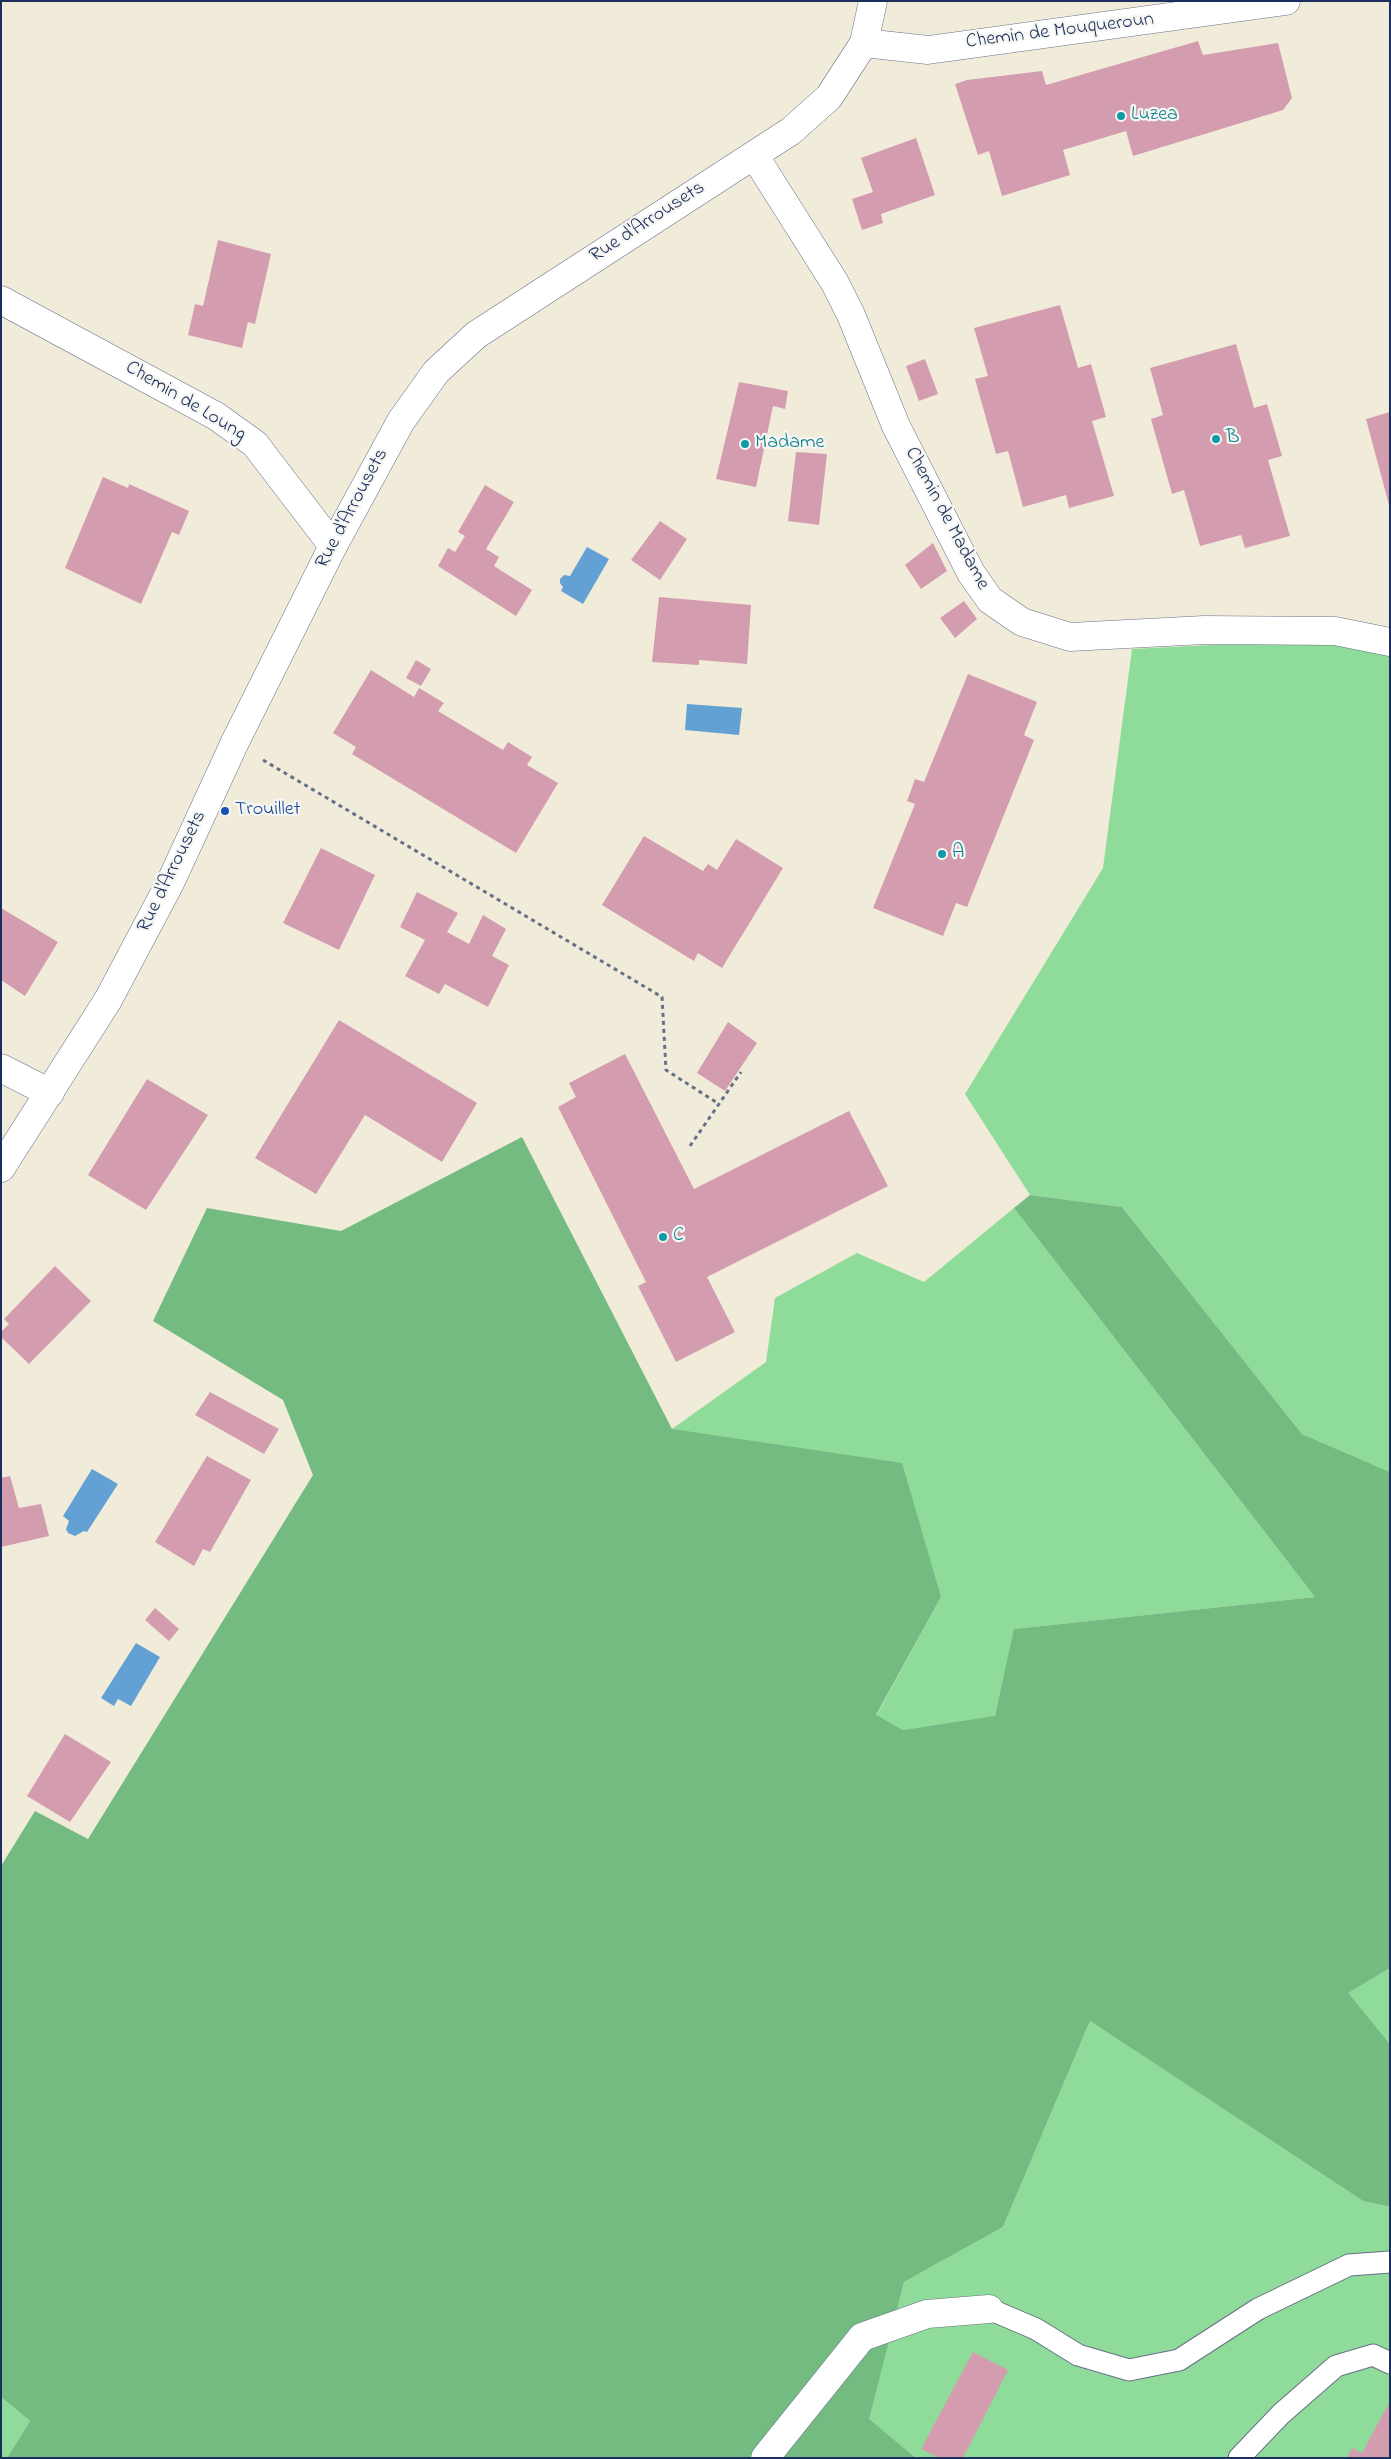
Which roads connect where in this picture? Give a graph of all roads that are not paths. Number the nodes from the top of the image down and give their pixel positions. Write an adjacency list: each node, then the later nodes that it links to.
1 (873, 1): 3 (street, Rue d'Arrousets)
2 (1286, 1): 3 (street, Chemin de Mouqueroun)
3 (864, 43): 4 (street, Rue d'Arrousets)
4 (754, 155): 6 (street, Rue d'Arrousets); 7 (street, Chemin de Madame)
5 (1, 300): 6 (street, Chemin de Loung)
6 (333, 546): 9 (street, Rue d'Arrousets)
7 (1390, 642)
8 (1, 1068): 9 (street)
9 (50, 1093): 10 (street, Rue d'Arrousets)
10 (1, 1168)
11 (1390, 2262): 12 (lane)
12 (989, 2309): 14 (street)
13 (1390, 2363): 15 (lane)
14 (765, 2458)
15 (1239, 2458)

